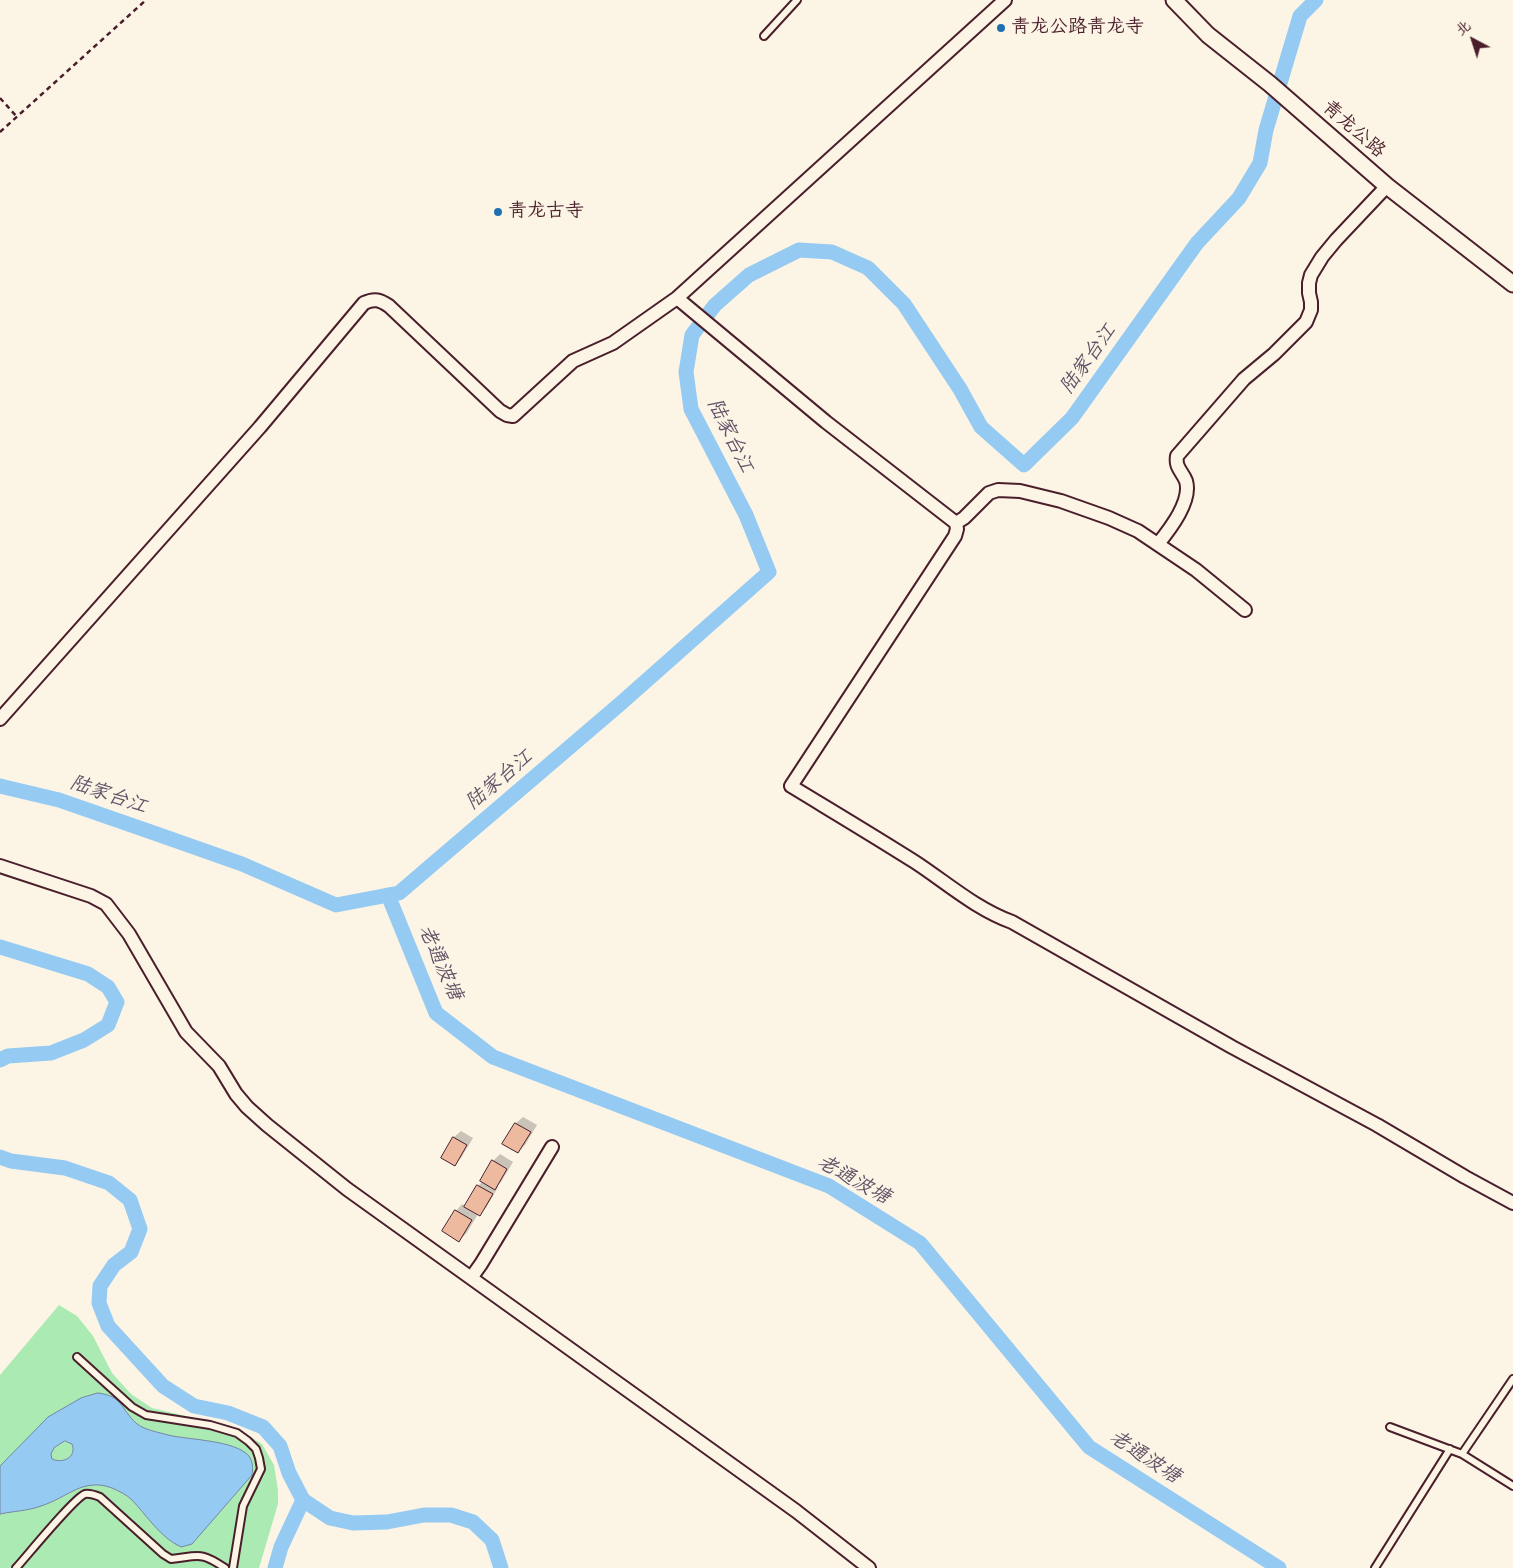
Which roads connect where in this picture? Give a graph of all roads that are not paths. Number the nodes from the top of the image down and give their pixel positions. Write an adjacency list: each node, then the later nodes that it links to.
1 (797, 0): 4 (lane)
2 (1005, 0): 7 (street)
3 (1174, 0): 5 (street, 青龙公路)
4 (764, 36)
5 (1387, 186): 6 (street, 青龙公路); 9 (street)
6 (1513, 284)
7 (676, 298): 8 (street); 11 (street)
8 (956, 523): 9 (street); 14 (street)
9 (1161, 540): 10 (street)
10 (1245, 610)
11 (0, 719)
12 (0, 866): 15 (street)
13 (552, 1147): 15 (street)
14 (1513, 1203)
15 (471, 1278): 25 (street)
16 (77, 1357): 24 (lane)
17 (1513, 1379): 20 (lane)
18 (1390, 1426): 19 (lane)
19 (1450, 1449): 20 (lane); 26 (lane)
20 (1462, 1454): 21 (lane)
21 (1513, 1486)
22 (16, 1568): 23 (lane)
23 (225, 1568)
24 (233, 1568)
25 (869, 1568)
26 (1375, 1568)

